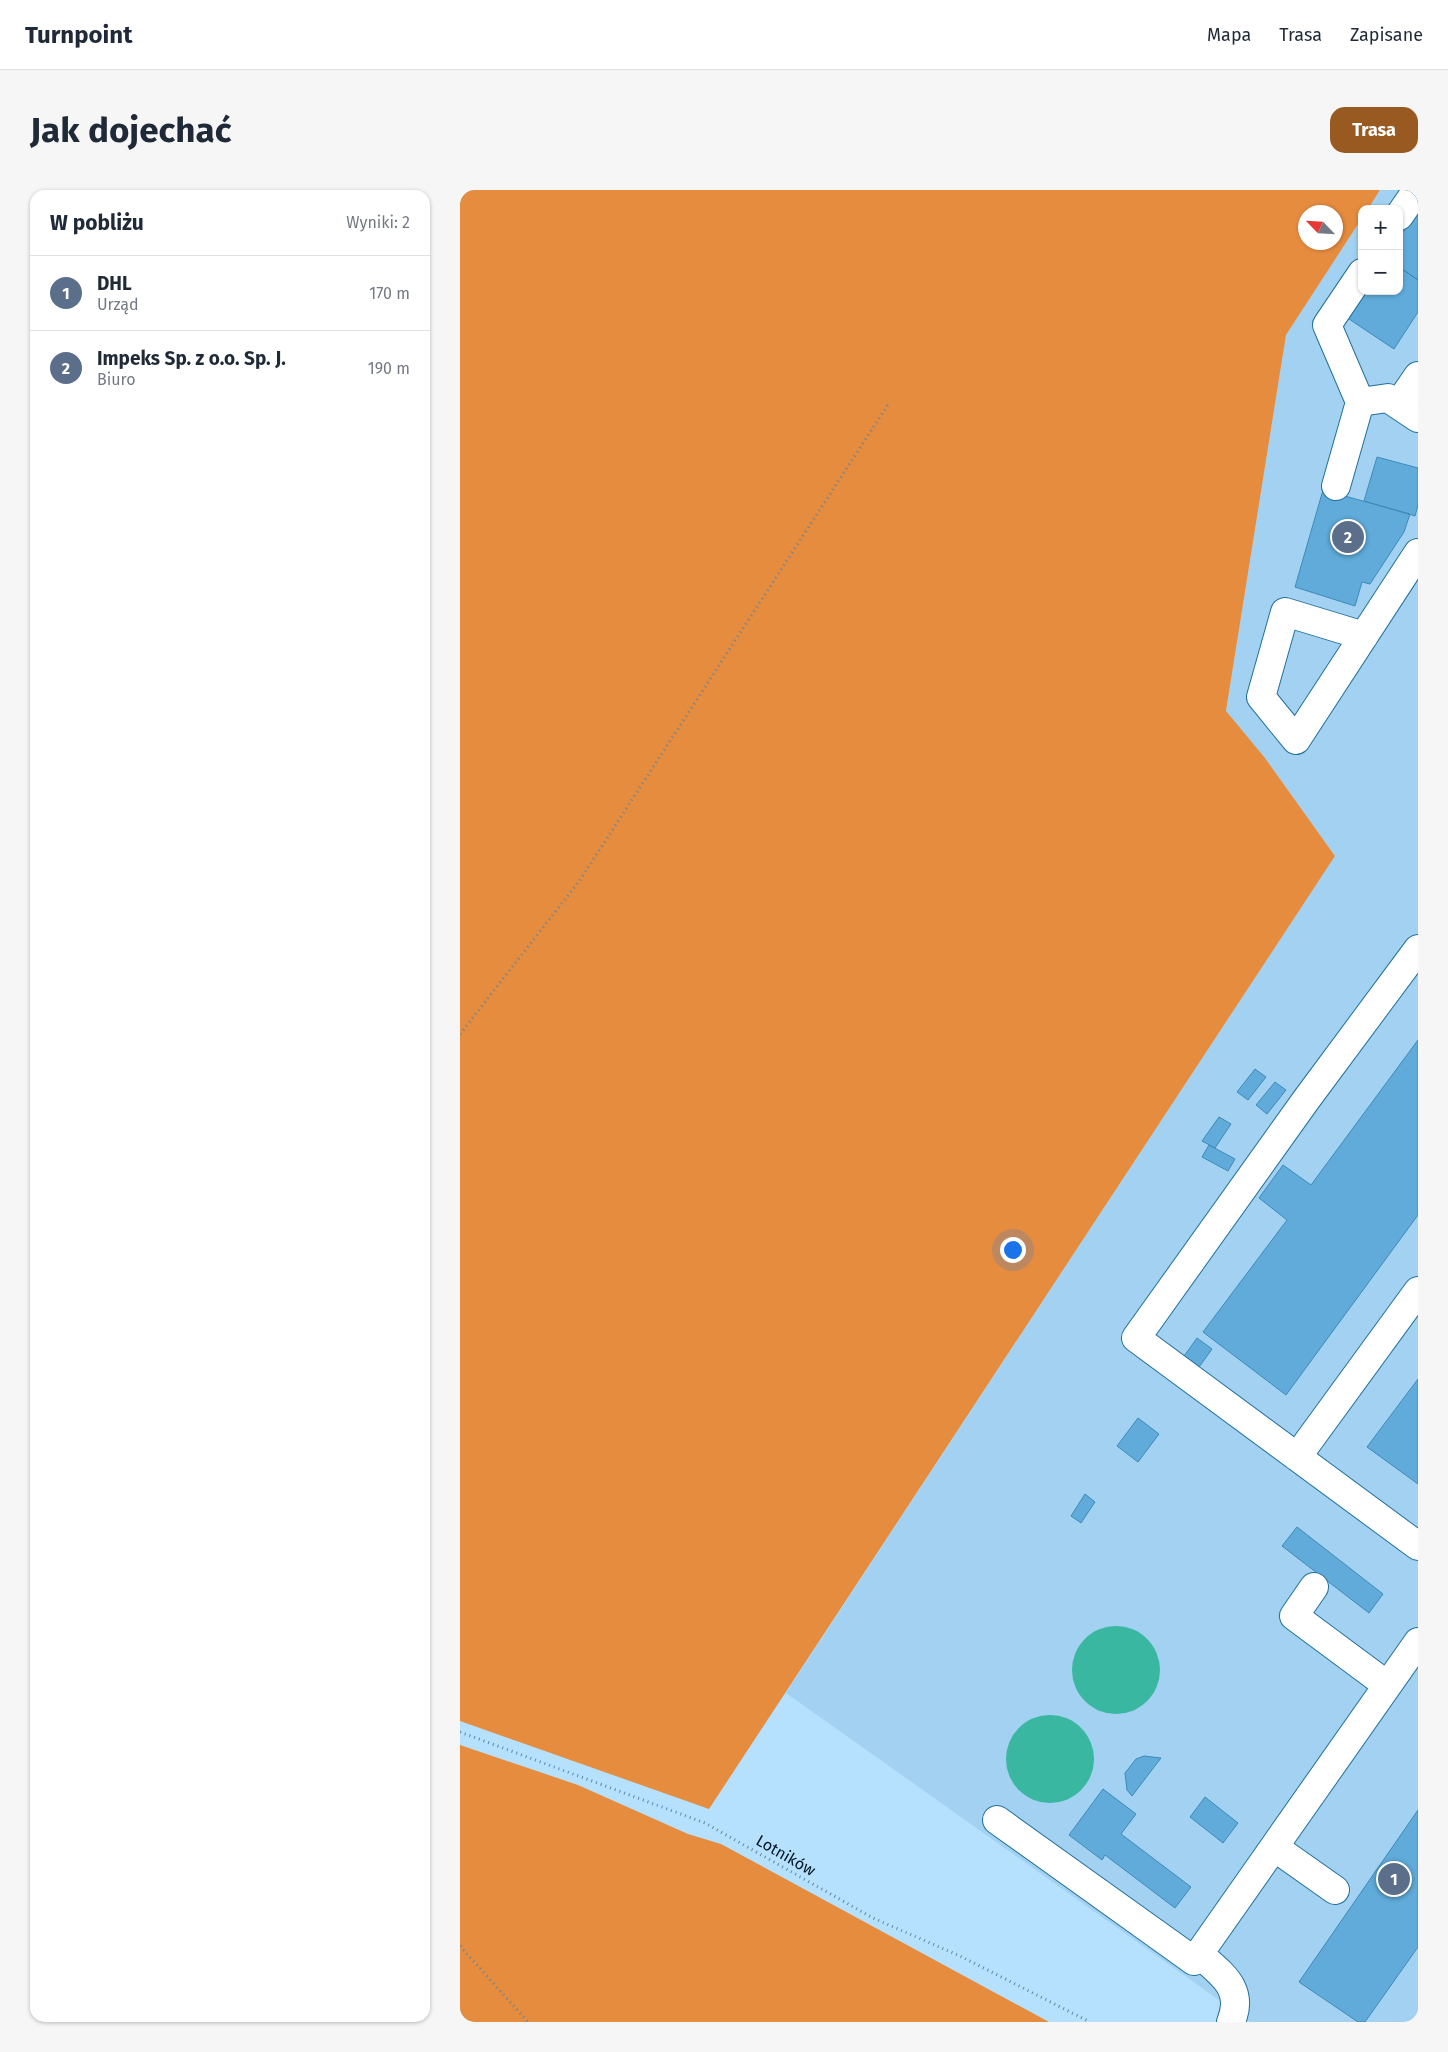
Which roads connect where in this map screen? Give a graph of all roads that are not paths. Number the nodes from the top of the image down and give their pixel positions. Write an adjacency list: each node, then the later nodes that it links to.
1 (1417, 190): 2 (lane)
2 (1403, 210)
3 (1358, 279): 5 (lane)
4 (1418, 376): 6 (lane)
5 (1360, 402): 6 (lane); 7 (lane)
6 (1408, 411)
7 (1336, 486)
8 (1418, 554): 9 (lane)
9 (1364, 636): 9 (lane)
10 (1418, 949): 12 (lane)
11 (1418, 1291): 12 (lane)
12 (1297, 1457): 13 (lane)
13 (1418, 1546)
14 (1314, 1587): 16 (lane)
15 (1418, 1642): 16 (lane)
16 (1387, 1685): 18 (lane)
17 (997, 1820): 20 (lane)
18 (1274, 1847): 19 (lane); 20 (lane)
19 (1335, 1890)
20 (1199, 1954): 21 (lane)
21 (1231, 2022)

